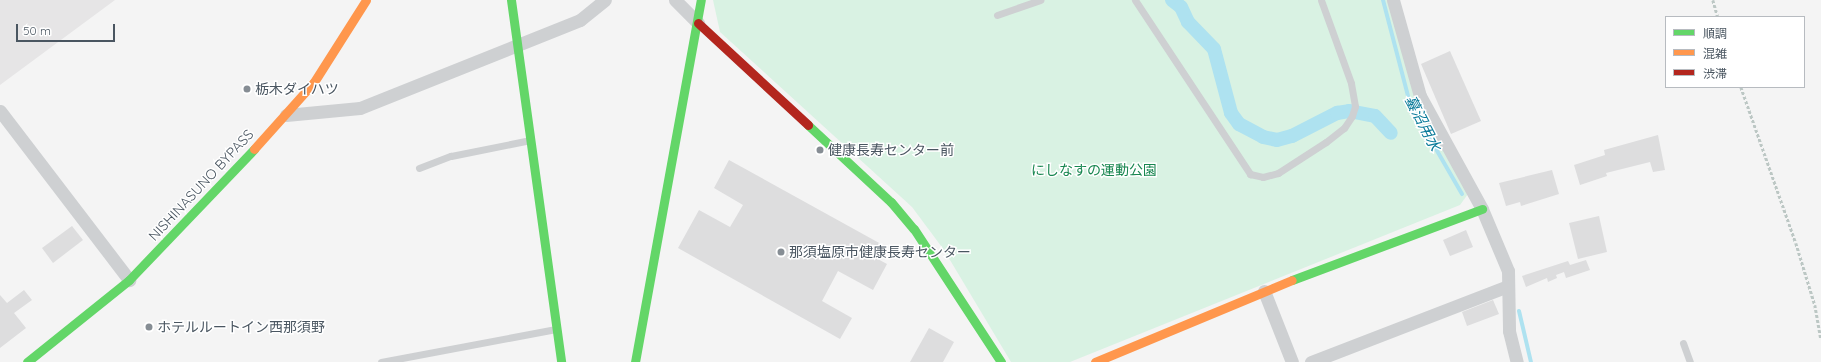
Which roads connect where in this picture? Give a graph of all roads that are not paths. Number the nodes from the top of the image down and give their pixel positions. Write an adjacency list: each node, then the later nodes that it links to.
1 (366, 0): 14 (main road, NISHINASUNO BYPASS)
2 (511, 0): 12 (main road)
3 (606, 0): 12 (street)
4 (675, 0): 11 (street)
5 (701, 0): 11 (main road)
6 (1040, 0): 10 (lane)
7 (1135, 0): 8 (lane)
8 (1321, 0)
9 (1393, 0): 17 (street)
10 (997, 15)
11 (698, 23): 26 (main road); 27 (main road)
12 (518, 46): 14 (street); 15 (main road)
13 (0, 111): 18 (street)
14 (286, 115): 18 (main road, NISHINASUNO BYPASS)
15 (530, 140): 16 (lane); 21 (main road)
16 (419, 168)
17 (1482, 209): 19 (street); 20 (main road)
18 (129, 280): 23 (main road, NISHINASUNO BYPASS)
19 (1508, 286): 30 (street); 31 (street)
20 (1264, 291): 28 (main road); 29 (street)
21 (556, 329): 24 (lane); 25 (main road)
22 (1683, 343): 32 (lane)
23 (28, 362)
24 (381, 362)
25 (561, 362)
26 (635, 362)
27 (1001, 362)
28 (1095, 362)
29 (1292, 362)
30 (1311, 362)
31 (1517, 362)
32 (1690, 362)

